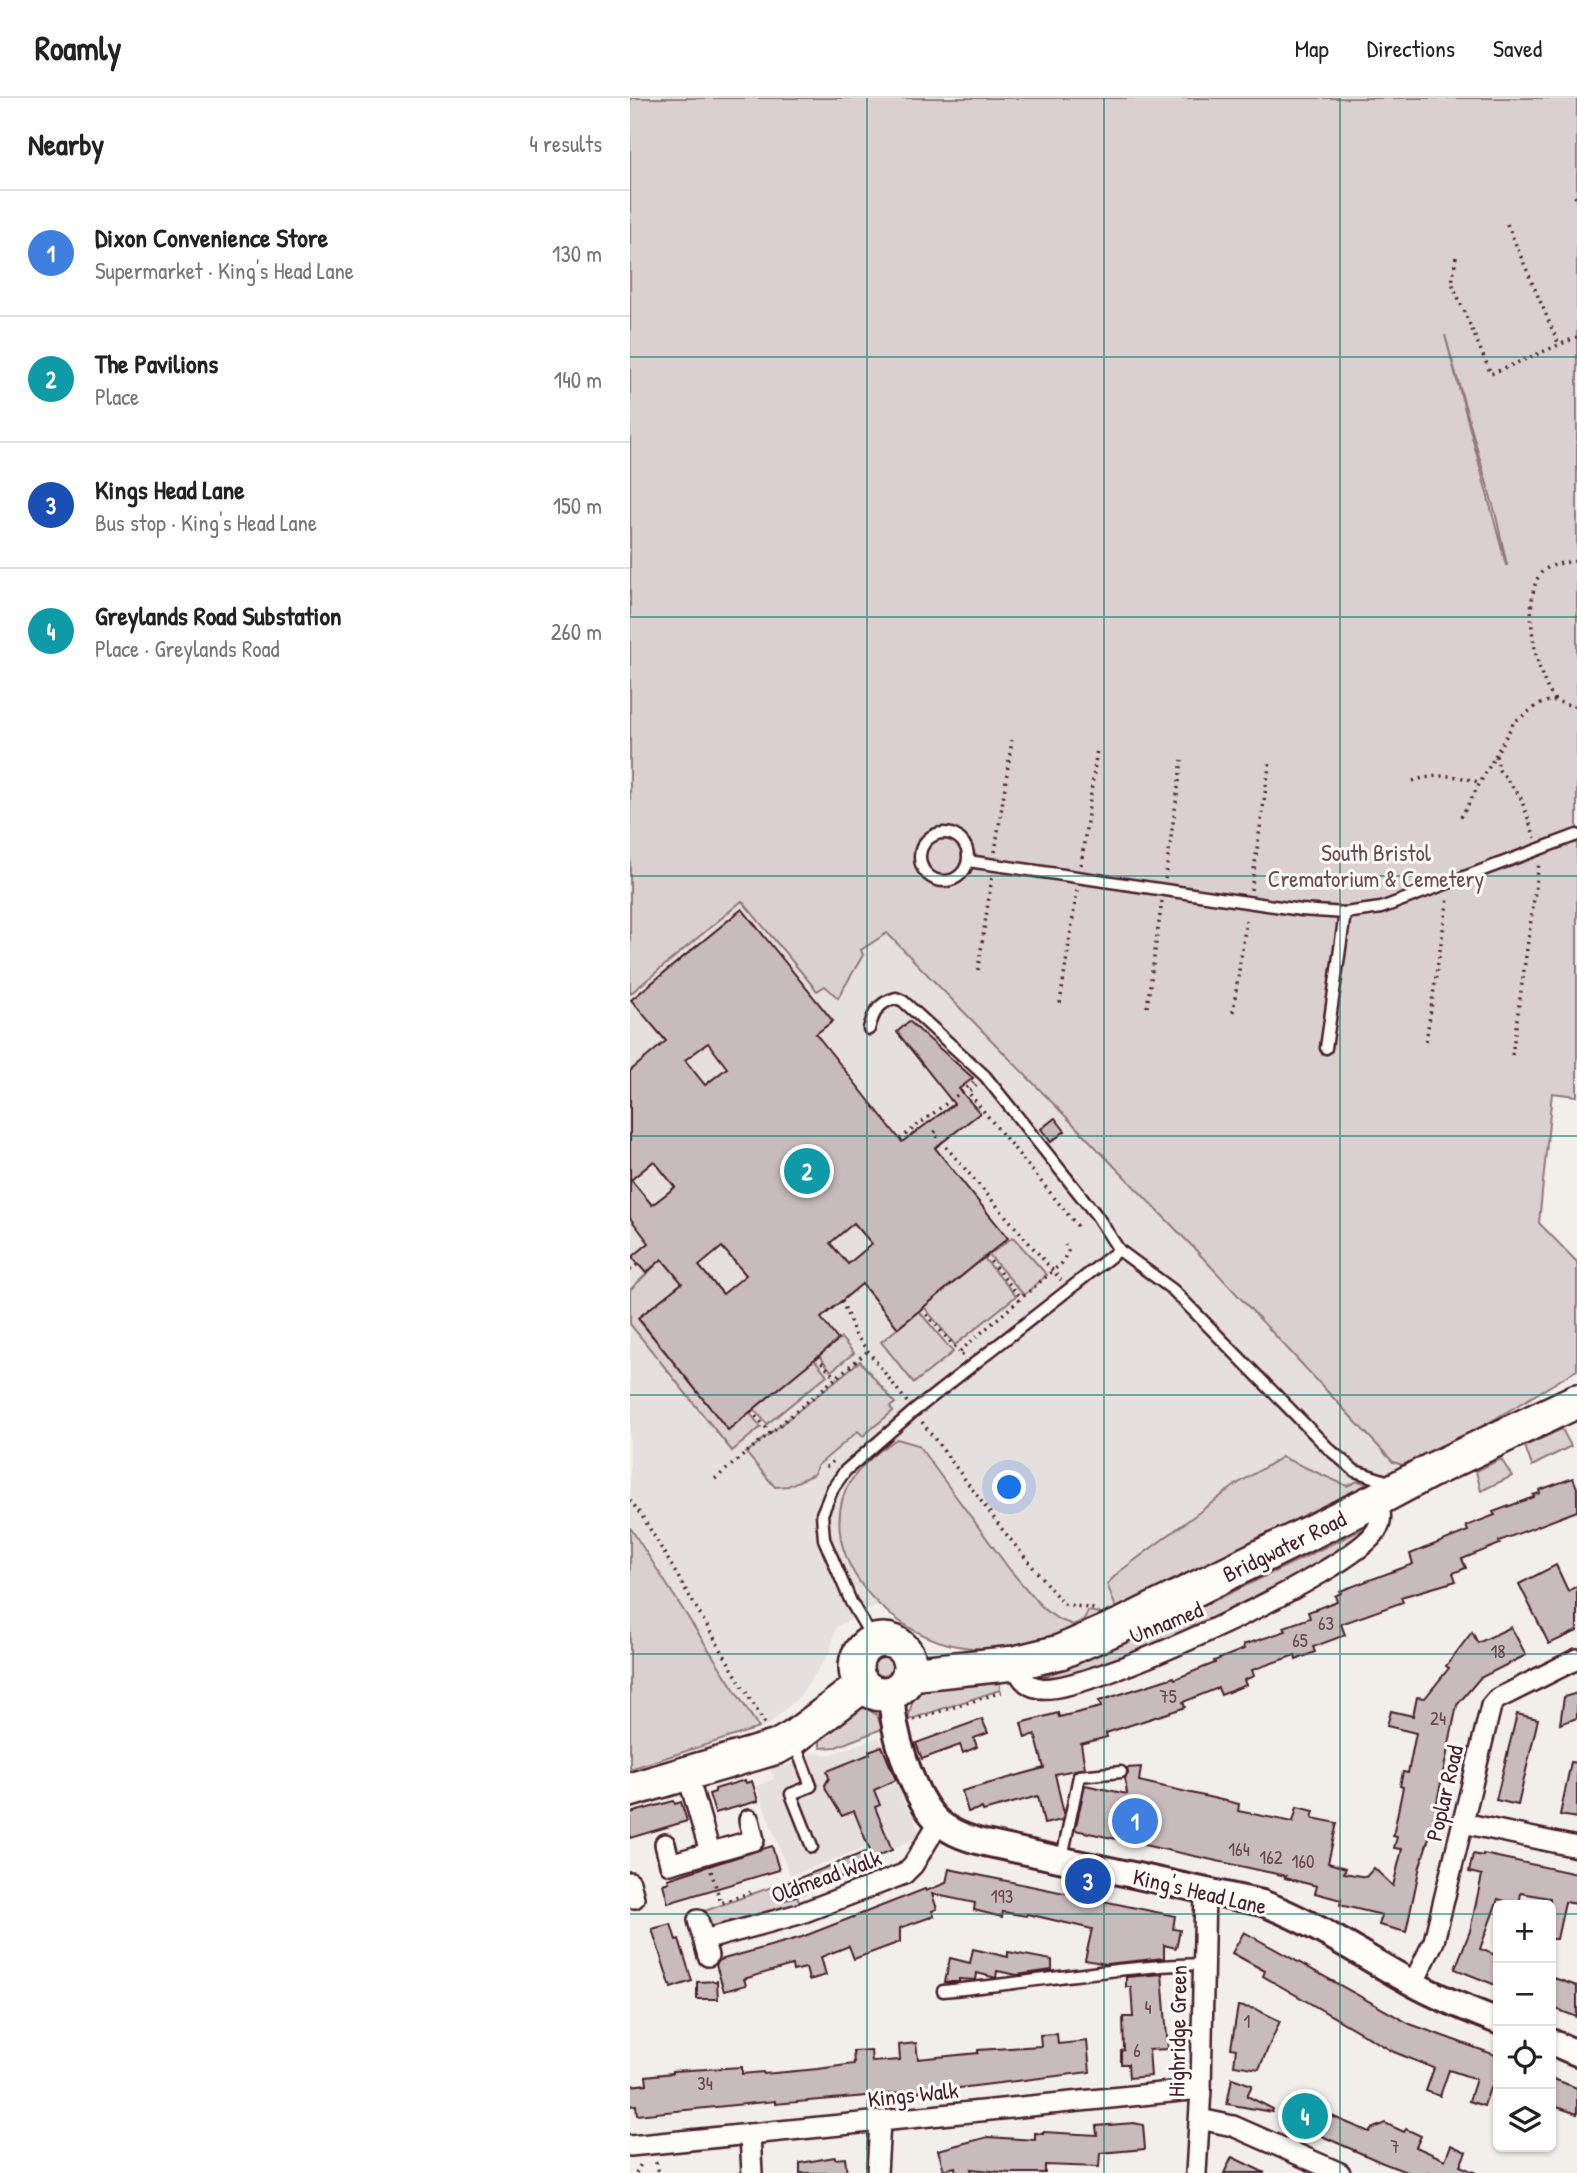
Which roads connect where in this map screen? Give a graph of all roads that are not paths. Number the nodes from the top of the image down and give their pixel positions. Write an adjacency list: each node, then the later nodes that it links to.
1 (1577, 835): 3 (lane)
2 (968, 861): 2 (lane); 3 (lane)
3 (1345, 913): 5 (lane)
4 (869, 1029): 6 (lane)
5 (1326, 1048)
6 (1119, 1250): 8 (lane); 10 (lane)
7 (1577, 1401): 8 (highway, Bridgwater Road)
8 (1390, 1493): 11 (highway, Bridgwater Road); 11 (street, Unnamed)
9 (1577, 1659): 18 (street, Poplar Road)
10 (883, 1669): 11 (highway, Bridgwater Road); 12 (highway); 17 (street, King's Head Lane)
11 (1009, 1670)
12 (793, 1737): 14 (highway); 20 (lane)
13 (1121, 1772): 23 (lane)
14 (687, 1773): 15 (highway); 22 (street)
15 (630, 1790)
16 (749, 1820): 22 (street)
17 (939, 1822): 23 (street, King's Head Lane); 25 (street, Oldmead Walk)
18 (1463, 1823): 21 (street); 27 (street, Poplar Road)
19 (665, 1844): 22 (street)
20 (812, 1847)
21 (1577, 1847)
22 (708, 1853)
23 (1061, 1861): 24 (street, King's Head Lane)
24 (1205, 1890): 26 (street, Highridge Green); 27 (street, King's Head Lane)
25 (698, 1920)
26 (1203, 1964): 28 (lane); 32 (street, Highridge Green)
27 (1413, 1984): 29 (street, King's Head Lane)
28 (943, 1991)
29 (1493, 2019)
30 (1556, 2044): 31 (street)
31 (1577, 2053)
32 (1201, 2089): 33 (street, Highridge Green); 34 (street, Kings Walk)
33 (1200, 2119): 39 (street, Highridge Green); 40 (street)
34 (880, 2122): 35 (street, Kings Walk); 38 (street)
35 (750, 2134): 36 (street, Kings Walk); 37 (street)
36 (630, 2146)
37 (752, 2173)
38 (877, 2173)
39 (1196, 2173)
40 (1340, 2173)

